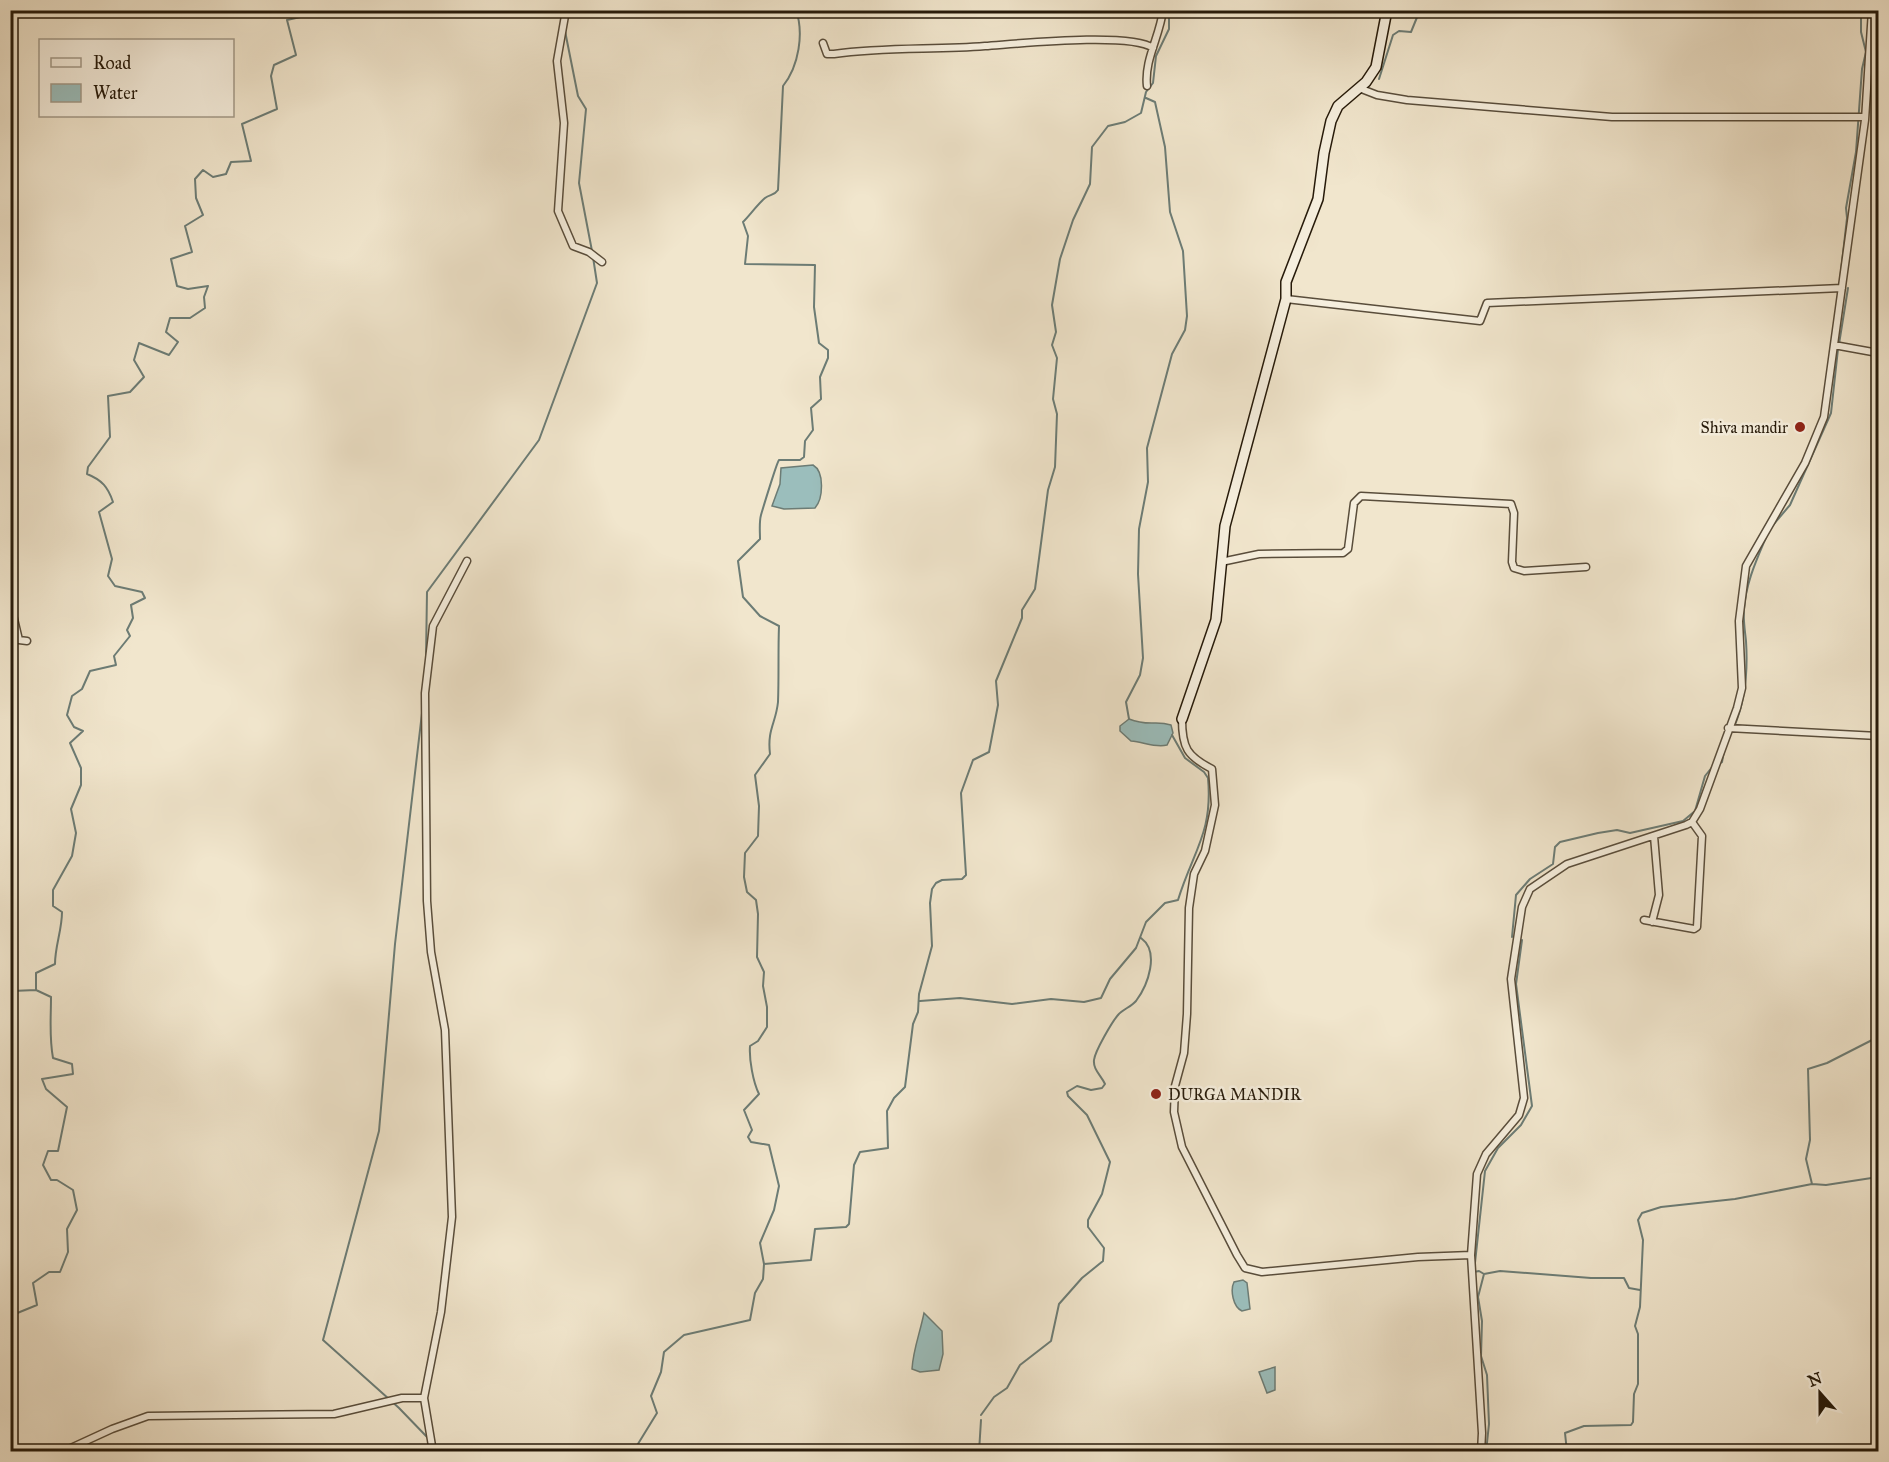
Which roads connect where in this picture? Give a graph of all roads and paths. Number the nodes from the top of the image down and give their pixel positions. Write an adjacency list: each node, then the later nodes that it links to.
1 (566, 10): 10 (street)
2 (1163, 10): 6 (street)
3 (1387, 10): 8 (street)
4 (1872, 10): 9 (street)
5 (823, 43): 6 (street)
6 (1153, 48): 7 (street)
7 (1147, 86)
8 (1359, 88): 9 (street); 12 (street)
9 (1865, 117): 11 (street)
10 (602, 262)
11 (1842, 288): 12 (street); 13 (street)
12 (1286, 299): 18 (street)
13 (1834, 345): 14 (street); 23 (street)
14 (1878, 353)
15 (10, 534): 16 (street)
16 (10, 552)
17 (467, 561): 30 (street)
18 (1221, 562): 19 (street); 22 (street)
19 (1586, 567)
20 (10, 602): 21 (street)
21 (27, 641)
22 (1182, 719): 29 (street)
23 (1728, 728): 24 (street); 25 (street)
24 (1878, 736)
25 (1692, 822): 26 (street); 28 (street)
26 (1654, 836): 28 (street); 29 (street)
27 (1644, 920): 28 (street)
28 (1652, 922)
29 (1471, 1255): 33 (street)
30 (424, 1398): 31 (street); 32 (street)
31 (62, 1452)
32 (433, 1452)
33 (1480, 1452)

